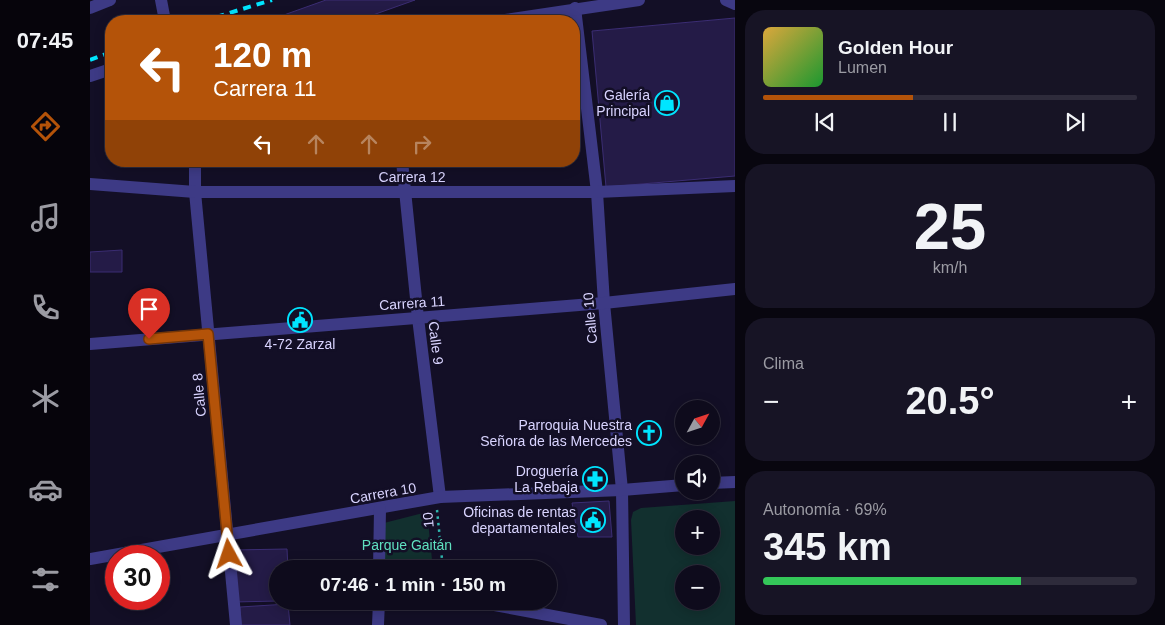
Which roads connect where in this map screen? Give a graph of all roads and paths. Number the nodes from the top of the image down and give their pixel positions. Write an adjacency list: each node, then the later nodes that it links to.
1 (110, 0): 6 (street)
2 (161, 0): 8 (street)
3 (639, 0): 7 (street)
4 (726, 0): 5 (street)
5 (735, 4)
6 (90, 8)
7 (575, 8): 9 (street); 10 (street, Calle 10)
8 (165, 15)
9 (534, 15)
10 (576, 15)
11 (580, 50): 20 (street, Calle 10)
12 (105, 71): 13 (street)
13 (90, 76)
14 (196, 167): 18 (street, Calle 8)
15 (403, 167): 19 (street, Calle 9)
16 (90, 184): 18 (street, Carrera 12)
17 (735, 186): 20 (street, Carrera 12)
18 (195, 192): 19 (street, Carrera 12); 24 (street, Calle 8)
19 (405, 192): 20 (street, Carrera 12); 23 (street, Calle 9)
20 (597, 192): 22 (street, Calle 10)
21 (735, 289): 22 (street, Carrera 11)
22 (604, 303): 23 (street, Carrera 11); 29 (street, Calle 10)
23 (418, 318): 24 (street, Carrera 11); 30 (street, Calle 9)
24 (208, 334): 25 (street, Carrera 11); 32 (street, Calle 8)
25 (90, 344)
26 (735, 482): 27 (street)
27 (720, 483)
28 (675, 487): 29 (street, Carrera 10)
29 (622, 490): 30 (street, Carrera 10); 41 (street, Calle 10)
30 (438, 498): 31 (street, Carrera 10); 35 (path, 10)
31 (380, 509): 32 (street, Carrera 10); 34 (street)
32 (227, 536): 33 (street, Carrera 10); 38 (street, Calle 8)
33 (90, 559)
34 (379, 560)
35 (441, 560)
36 (379, 610): 39 (street)
37 (520, 610): 40 (street)
38 (236, 625)
39 (378, 625)
40 (601, 625)
41 (624, 625)

